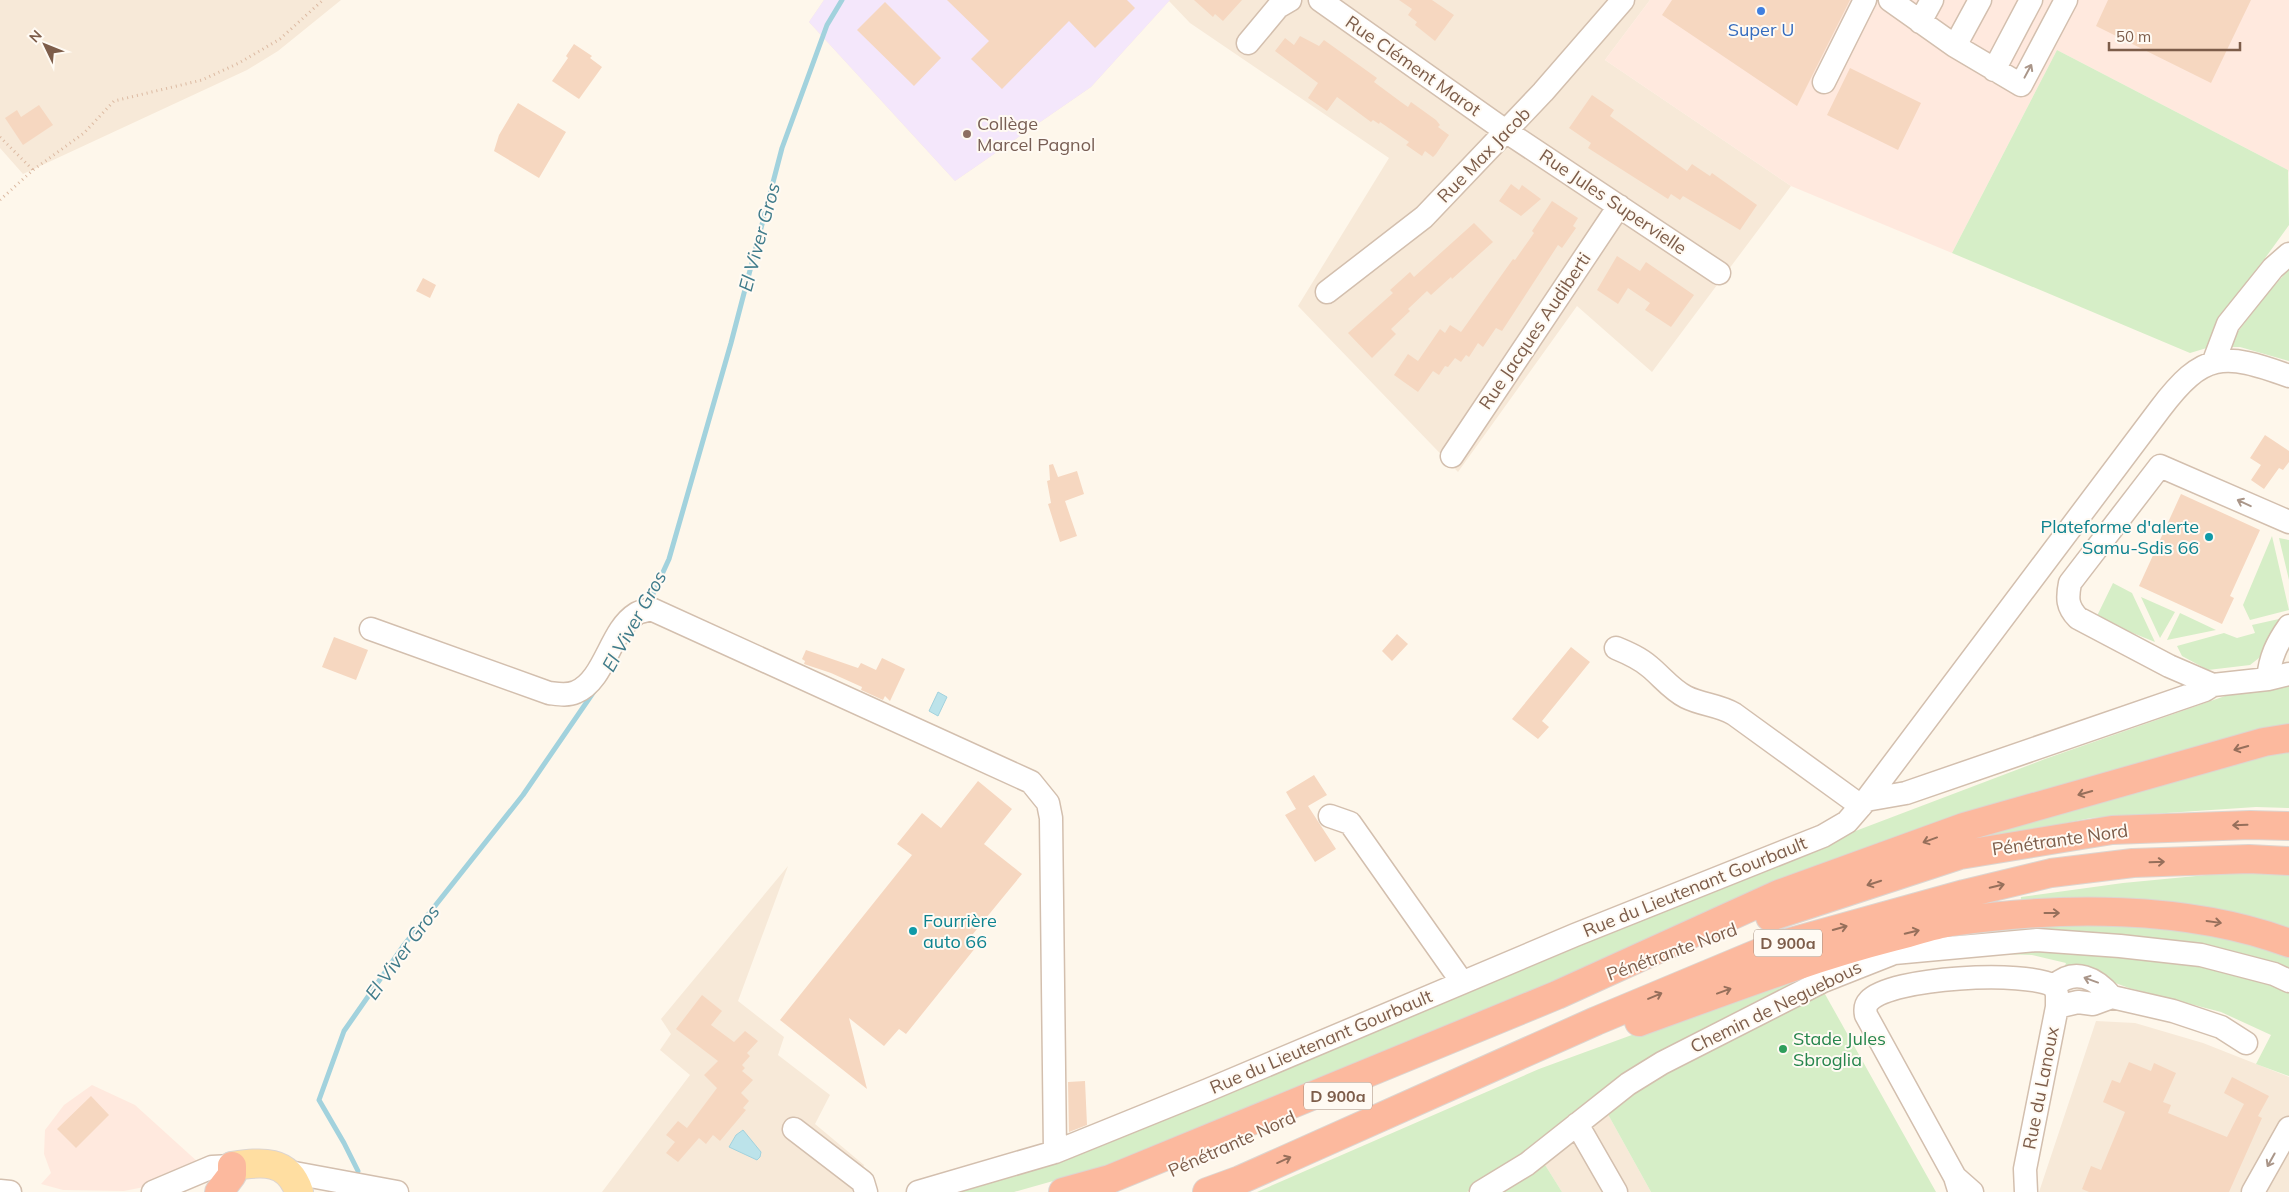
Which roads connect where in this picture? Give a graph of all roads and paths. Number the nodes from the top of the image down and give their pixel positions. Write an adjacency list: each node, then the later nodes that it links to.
1 (323, 0): 18 (path)
2 (1290, 0): 12 (street)
3 (1320, 0): 16 (street, Rue Clément Marot)
4 (1623, 0): 16 (street, Rue Max Jacob)
5 (1865, 0): 15 (street)
6 (1890, 0): 11 (street)
7 (1932, 0): 11 (street)
8 (1980, 0): 13 (street)
9 (2031, 0): 14 (street)
10 (2066, 0): 14 (street, one-way to 10)
11 (1920, 22): 13 (street)
12 (1248, 43)
13 (1955, 46): 14 (street)
14 (1994, 70)
15 (1824, 82)
16 (1507, 132): 20 (street, Rue Jules Supervielle); 23 (street, Rue Max Jacob)
17 (0, 137): 18 (path)
18 (33, 170): 19 (path)
19 (0, 200)
20 (1619, 206): 22 (street, Rue Jules Supervielle); 26 (street, Rue Jacques Audiberti)
21 (2289, 254): 24 (street)
22 (1719, 273)
23 (1328, 292)
24 (2214, 361): 25 (street, Rue du Lieutenant Gourbault); 36 (street, Rue du Lieutenant Gourbault)
25 (2289, 376)
26 (1452, 456)
27 (2289, 522): 31 (street, one-way to 31)
28 (2289, 626): 32 (street)
29 (371, 629): 50 (street)
30 (1616, 648): 36 (street)
31 (2168, 666): 33 (street); 34 (street)
32 (2278, 676): 33 (street)
33 (2213, 685): 34 (street)
34 (2169, 702): 36 (street)
35 (2289, 738): 43 (highway, one-way to 43)
36 (1864, 803): 42 (street, Rue du Lieutenant Gourbault)
37 (1330, 816): 42 (street)
38 (2289, 826): 43 (highway, Pénétrante Nord / D 900a, one-way to 43)
39 (2289, 861): 49 (highway, Pénétrante Nord / D 900a, one-way to 39)
40 (2289, 943): 49 (highway, one-way to 40)
41 (2289, 981): 46 (street, Chemin de Neguebous)
42 (1462, 982): 50 (street, Rue du Lieutenant Gourbault)
43 (1557, 995): 63 (highway); 64 (highway, Pénétrante Nord / D 900a)
44 (2056, 996): 45 (street); 52 (street, Rue du Lanoux); 55 (street)
45 (2246, 1044)
46 (1577, 1124): 67 (street, Chemin de Neguebous); 68 (street)
47 (2289, 1128): 72 (street, one-way to 72)
48 (794, 1129): 61 (street)
49 (1354, 1129): 54 (highway, Pénétrante Nord / D 900a, one-way to 49)
50 (1056, 1152): 62 (street, Rue du Lieutenant Gourbault)
51 (232, 1166): 53 (main road); 58 (street); 59 (highway)
52 (2025, 1168): 70 (street, Rue du Lanoux); 71 (street, Rue du Lanoux)
53 (287, 1180): 60 (street)
54 (1240, 1180): 65 (highway, Pénétrante Nord / D 900a); 66 (highway)
55 (1957, 1185): 69 (street)
56 (0, 1191): 57 (street)
57 (10, 1192)
58 (153, 1192)
59 (219, 1192)
60 (397, 1192)
61 (866, 1192)
62 (918, 1192)
63 (1063, 1192)
64 (1116, 1192)
65 (1207, 1192)
66 (1213, 1192)
67 (1481, 1192)
68 (1616, 1192)
69 (1972, 1192)
70 (2013, 1192)
71 (2026, 1192)
72 (2253, 1192)

